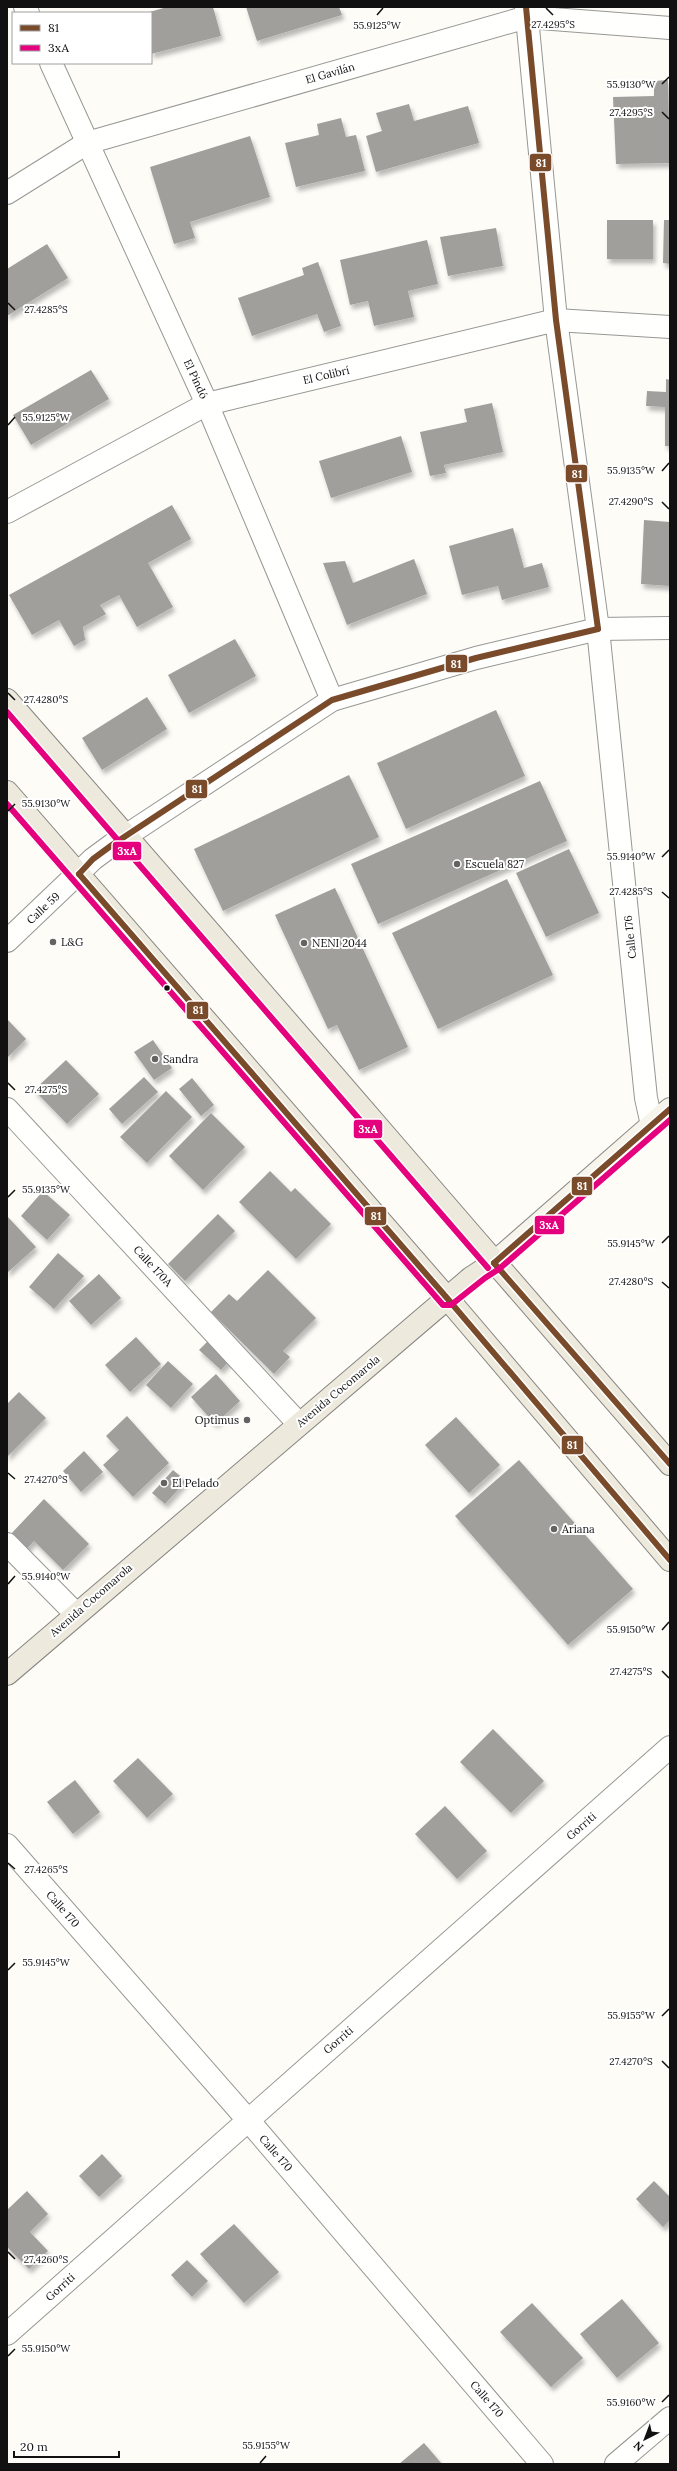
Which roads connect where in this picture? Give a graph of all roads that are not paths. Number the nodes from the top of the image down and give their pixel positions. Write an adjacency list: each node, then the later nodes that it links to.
1 (526, 12): 2 (street, El Gavilán); 4 (street, El Gavilán); 6 (street, Calle 176)
2 (670, 28)
3 (51, 64): 4 (street, El Pindó)
4 (87, 143): 5 (street, El Gavilán); 8 (street, El Pindó)
5 (7, 193)
6 (556, 320): 7 (street, El Colibrí); 8 (street, El Colibrí); 11 (street, Calle 176)
7 (670, 327)
8 (207, 404): 9 (street, El Colibrí); 13 (street, El Pindó)
9 (7, 512)
10 (670, 628): 11 (street, Calle 59)
11 (598, 629): 13 (street, Calle 59); 20 (street, Calle 176)
12 (7, 700): 15 (main road)
13 (332, 700): 15 (street, Calle 59)
14 (7, 792): 16 (main road)
15 (126, 836): 16 (street, Calle 59); 21 (main road)
16 (79, 874): 17 (street, Calle 59); 22 (main road)
17 (7, 941)
18 (7, 1108): 23 (street, Calle 170A)
19 (670, 1109): 20 (main road, Avenida Cocomarola)
20 (652, 1125): 21 (main road, Avenida Cocomarola)
21 (494, 1263): 22 (main road, Avenida Cocomarola); 24 (main road)
22 (447, 1298): 23 (main road, Avenida Cocomarola); 26 (main road)
23 (299, 1424): 27 (main road, Avenida Cocomarola)
24 (670, 1464)
25 (7, 1544): 27 (street)
26 (670, 1560)
27 (75, 1614): 28 (main road, Avenida Cocomarola)
28 (7, 1674)
29 (670, 1747): 31 (street, Gorriti)
30 (7, 1845): 31 (street, Calle 170)
31 (248, 2120): 32 (street, Gorriti); 34 (street, Calle 170)
32 (7, 2334)
33 (670, 2418): 35 (street)
34 (542, 2464)
35 (616, 2464)

